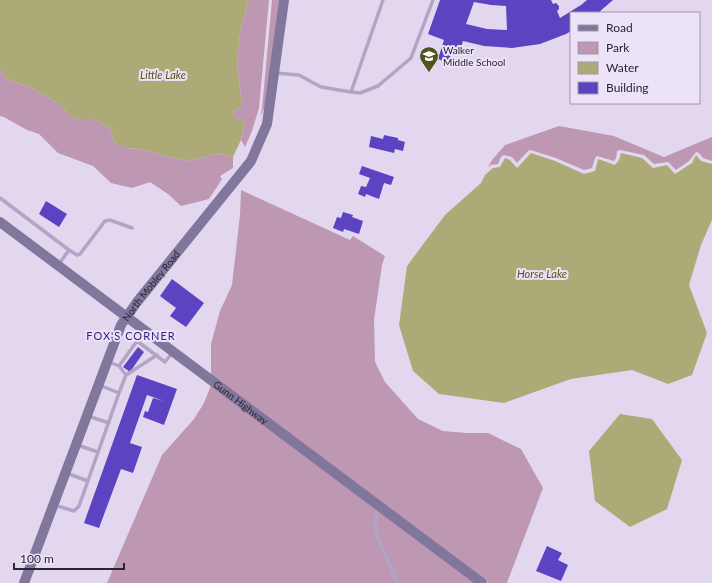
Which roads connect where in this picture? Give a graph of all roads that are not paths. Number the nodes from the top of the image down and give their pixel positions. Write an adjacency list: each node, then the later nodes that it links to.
1 (284, 0): 4 (street, North Mobley Road)
2 (383, 0): 5 (lane)
3 (433, 0): 5 (lane)
4 (274, 73): 5 (lane); 11 (street, North Mobley Road)
5 (351, 92)
6 (0, 198): 9 (lane)
7 (0, 222): 10 (street, Gunn Highway)
8 (132, 228): 9 (lane)
9 (69, 250): 10 (lane)
10 (58, 265): 11 (street, Gunn Highway)
11 (126, 316): 12 (street, Gunn Highway); 16 (street, North Mobley Road)
12 (145, 330): 13 (lane); 14 (street, Gunn Highway)
13 (137, 341): 15 (lane); 17 (lane)
14 (173, 352): 15 (lane); 28 (street, Gunn Highway)
15 (157, 355): 18 (lane)
16 (107, 361): 17 (lane); 19 (street, North Mobley Road)
17 (119, 366): 18 (lane)
18 (126, 375): 20 (lane)
19 (98, 385): 20 (lane); 21 (street, North Mobley Road)
20 (119, 392): 22 (lane)
21 (87, 415): 22 (lane); 23 (street, North Mobley Road)
22 (109, 423): 24 (lane)
23 (76, 445): 24 (lane); 25 (street, North Mobley Road)
24 (98, 452): 26 (lane)
25 (65, 472): 26 (lane); 27 (street, North Mobley Road)
26 (88, 481): 27 (lane)
27 (53, 504): 29 (street, North Mobley Road)
28 (379, 506): 30 (lane); 31 (street, Gunn Highway)
29 (24, 583)
30 (398, 583)
31 (482, 583)

